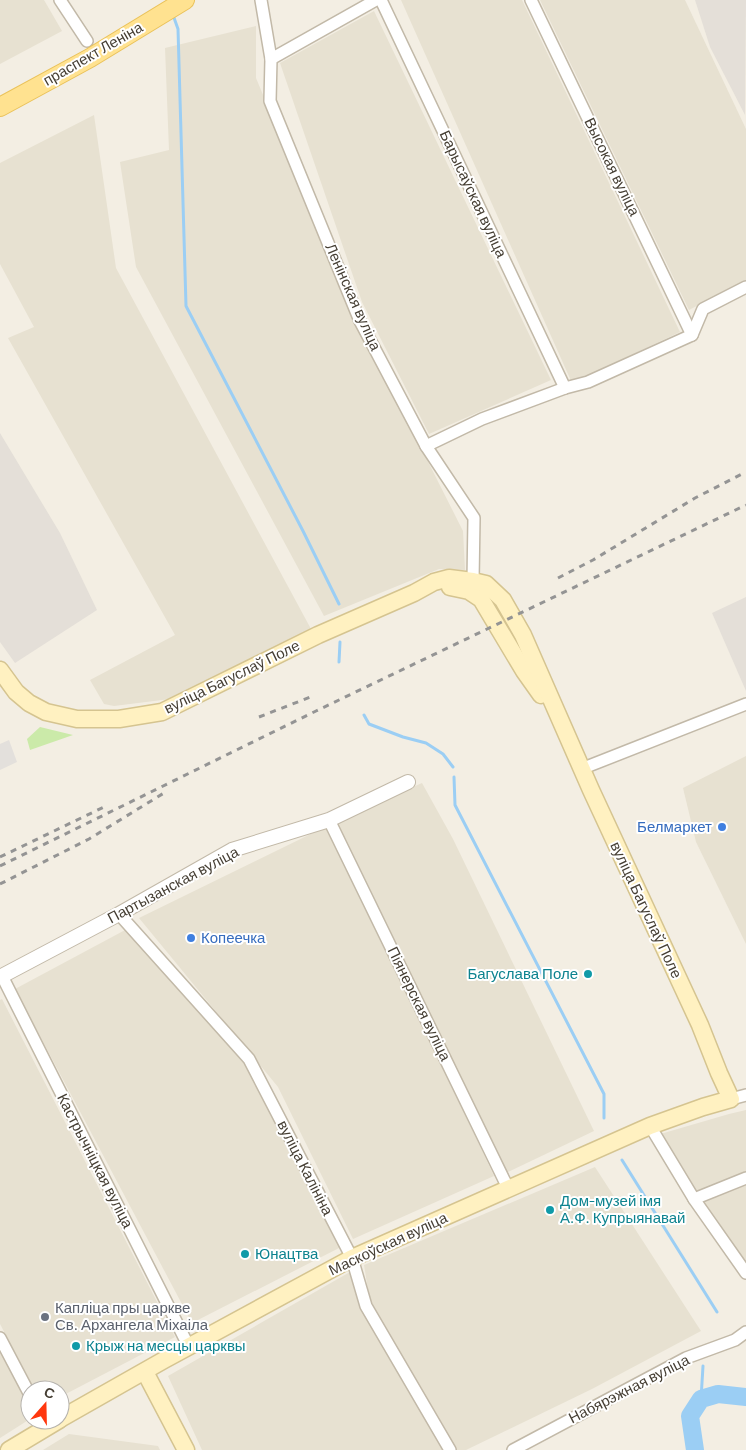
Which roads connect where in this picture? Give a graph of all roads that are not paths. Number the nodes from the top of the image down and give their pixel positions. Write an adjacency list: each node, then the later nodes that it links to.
1 (60, 0): 7 (street)
2 (185, 0): 9 (main road, праспект Леніна)
3 (261, 0): 8 (street, Ленінская вуліца)
4 (376, 0): 8 (street)
5 (381, 0): 12 (street, Барысаўская вуліца)
6 (531, 0): 11 (street, Высокая вуліца)
7 (87, 41)
8 (271, 60): 13 (street, Ленінская вуліца)
9 (0, 107)
10 (746, 287): 11 (street)
11 (692, 335): 12 (street)
12 (564, 388): 13 (street)
13 (426, 446): 14 (street, Ленінская вуліца)
14 (473, 581): 15 (main road, вуліца Багуслаў Поле); 18 (main road, вуліца Багуслаў Поле)
15 (414, 594): 16 (main road, вуліца Багуслаў Поле); 18 (main road, вуліца Багуслаў Поле)
16 (0, 670)
17 (746, 704): 19 (street)
18 (561, 722): 19 (main road, вуліца Багуслаў Поле)
19 (582, 769): 24 (main road, вуліца Багуслаў Поле)
20 (408, 782): 21 (street, Партызанская вуліца)
21 (328, 820): 22 (street, Партызанская вуліца); 27 (street, Піянерская вуліца)
22 (119, 914): 23 (street, Партызанская вуліца); 29 (street, вуліца Калініна)
23 (1, 977): 33 (street, Кастрычніцкая вуліца)
24 (739, 1097): 25 (main road, Маскоўская вуліца)
25 (650, 1126): 27 (main road, Маскоўская вуліца); 28 (street)
26 (746, 1178): 28 (street)
27 (508, 1190): 29 (main road, Маскоўская вуліца)
28 (694, 1199): 30 (street)
29 (352, 1258): 33 (main road, Маскоўская вуліца); 40 (street, вуліца Калініна)
30 (746, 1273)
31 (746, 1332): 41 (street, Набярэжная вуліца)
32 (0, 1338): 35 (street)
33 (189, 1347): 34 (main road, Маскоўская вуліца)
34 (145, 1372): 36 (main road, Маскоўская вуліца); 39 (main road)
35 (22, 1380)
36 (70, 1412)
37 (40, 1430): 38 (main road, Маскоўская вуліца)
38 (9, 1450)
39 (186, 1450)
40 (450, 1450)
41 (513, 1450)

